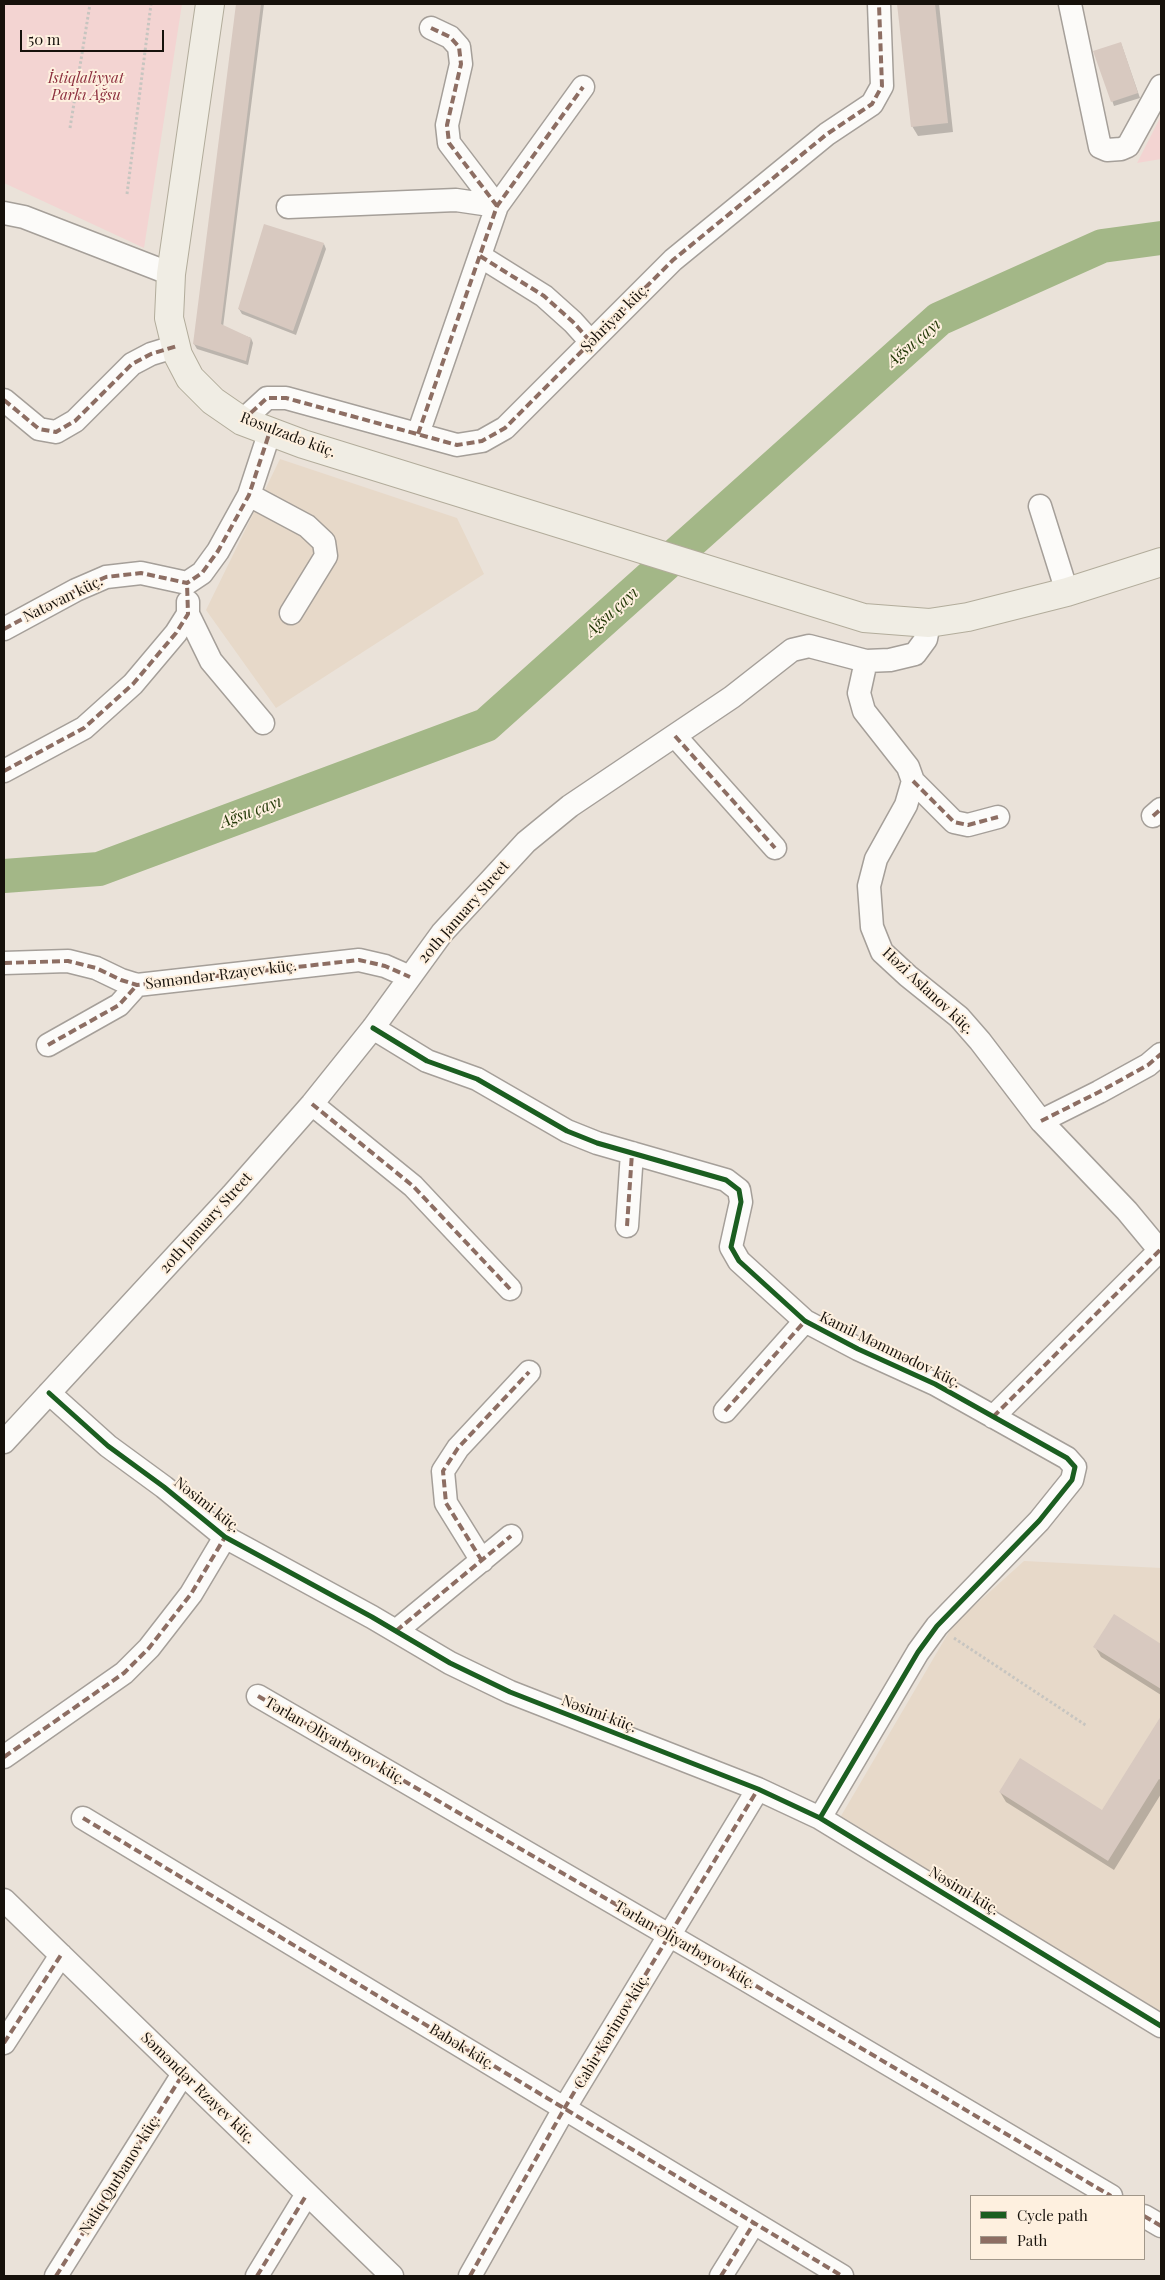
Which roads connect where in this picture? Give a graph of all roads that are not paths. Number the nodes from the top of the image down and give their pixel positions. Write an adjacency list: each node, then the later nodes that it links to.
1 (210, 4): 11 (main road, Rəsulzadə küç.)
2 (879, 4): 12 (street, Şəhriyar küç.)
3 (1070, 4): 6 (street)
4 (431, 28): 7 (street)
5 (583, 86): 7 (street)
6 (1161, 86)
7 (497, 206): 8 (street); 10 (street)
8 (288, 207)
9 (4, 213): 11 (street)
10 (480, 256): 12 (street); 17 (street)
11 (171, 274): 13 (main road, Rəsulzadə küç.)
12 (591, 342): 17 (street, Şəhriyar küç.)
13 (177, 346): 14 (street); 15 (main road, Rəsulzadə küç.)
14 (4, 400)
15 (242, 421): 16 (main road, Rəsulzadə küç.); 17 (street, Şəhriyar küç.)
16 (270, 431): 18 (street); 25 (main road, Rəsulzadə küç.)
17 (418, 434)
18 (249, 495): 21 (street); 23 (street)
19 (1040, 506): 22 (street)
20 (1161, 562): 22 (main road, Rəsulzadə küç.)
21 (187, 583): 24 (street); 26 (street, Natəvan küç.)
22 (1068, 592): 25 (main road, Rəsulzadə küç.)
23 (291, 613)
24 (188, 614): 28 (street); 30 (street)
25 (929, 623): 27 (street, 20th January Street)
26 (4, 629)
27 (866, 661): 29 (street, 20th January Street); 31 (street)
28 (263, 723)
29 (675, 736): 33 (street); 35 (street, 20th January Street)
30 (4, 771)
31 (913, 781): 32 (street); 41 (street, Həzi Aslanov küç.)
32 (998, 817)
33 (774, 848)
34 (4, 963): 36 (street, Səməndər Rzayev küç.)
35 (410, 977): 36 (street, Səməndər Rzayev küç.); 37 (street, 20th January Street)
36 (137, 985): 38 (street)
37 (373, 1028): 40 (street, 20th January Street); 42 (street, Kamil Məmmədov küç.)
38 (48, 1045)
39 (1161, 1054): 41 (street)
40 (312, 1104): 45 (street); 48 (street, 20th January Street)
41 (1041, 1121): 44 (street, Həzi Aslanov küç.)
42 (632, 1153): 43 (street); 46 (street, Kamil Məmmədov küç.)
43 (627, 1226)
44 (1160, 1251): 50 (street)
45 (510, 1289)
46 (805, 1321): 49 (street); 50 (street, Kamil Məmmədov küç.)
47 (529, 1372): 54 (street)
48 (49, 1393): 51 (street, 20th January Street); 53 (street, Nəsimi küç.)
49 (725, 1411)
50 (993, 1417): 60 (street, Kamil Məmmədov küç.)
51 (4, 1442)
52 (511, 1536): 54 (street)
53 (225, 1537): 55 (street, Nəsimi küç.); 57 (street)
54 (482, 1561): 55 (street)
55 (396, 1630): 58 (street, Nəsimi küç.)
56 (258, 1696): 62 (street, Tərlan Əliyarbəyov küç.)
57 (4, 1757)
58 (758, 1789): 60 (street, Nəsimi küç.); 62 (street, Cabir Kərimov küç.)
59 (83, 1818): 67 (street, Babək küç.)
60 (820, 1818): 64 (street, Nəsimi küç.)
61 (4, 1900): 63 (street, Səməndər Rzayev küç.)
62 (670, 1936): 67 (street, Cabir Kərimov küç.); 69 (street, Tərlan Əliyarbəyov küç.)
63 (61, 1955): 65 (street); 66 (street, Səməndər Rzayev küç.)
64 (1161, 2026)
65 (4, 2043)
66 (184, 2074): 68 (street, Səməndər Rzayev küç.); 73 (street, Natiq Qurbanov küç.)
67 (564, 2109): 71 (street, Babək küç.); 76 (street, Cabir Kərimov küç.)
68 (307, 2194): 74 (street); 75 (street, Səməndər Rzayev küç.)
69 (1109, 2195)
70 (1145, 2217): 72 (street)
71 (754, 2223): 77 (street); 78 (street, Babək küç.)
72 (1161, 2226)
73 (56, 2276)
74 (257, 2276)
75 (392, 2276)
76 (470, 2276)
77 (721, 2276)
78 (842, 2276)

